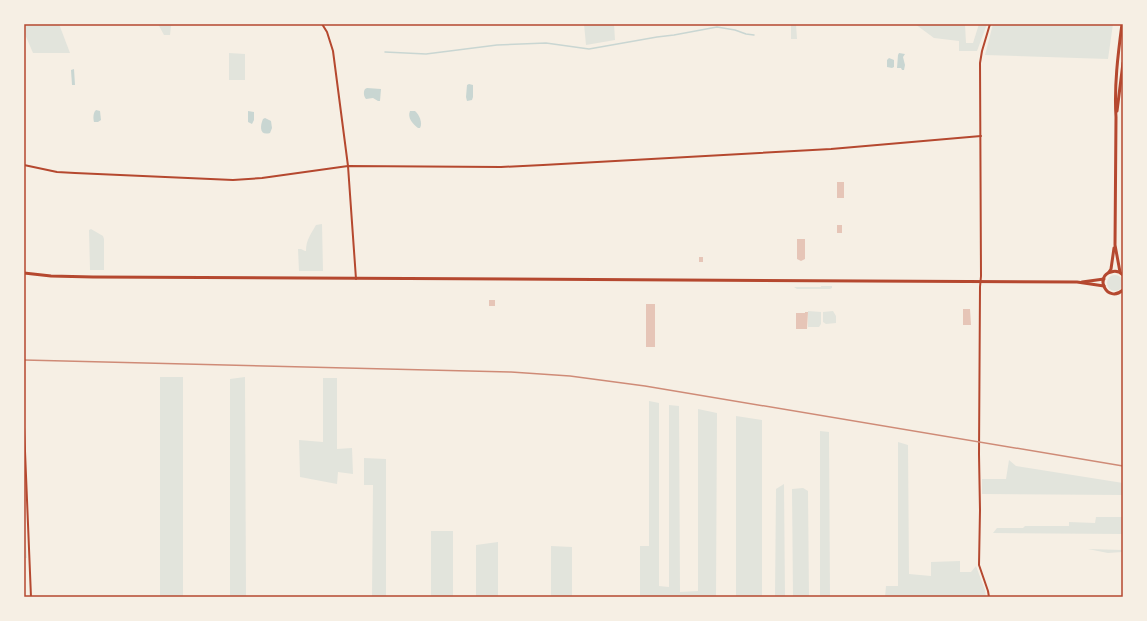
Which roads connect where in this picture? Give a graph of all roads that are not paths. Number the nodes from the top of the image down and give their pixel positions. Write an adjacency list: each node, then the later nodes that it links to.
1 (322, 24): 8 (street)
2 (990, 24): 6 (street)
3 (1122, 24): 5 (main road)
4 (1123, 63): 5 (main road)
5 (1116, 117): 9 (main road)
6 (981, 136): 8 (street); 16 (street)
7 (24, 165): 8 (street)
8 (348, 166): 15 (street)
9 (1115, 245): 10 (main road); 12 (main road)
10 (1120, 272): 12 (main road); 13 (main road)
11 (24, 273): 15 (main road)
12 (1109, 273): 14 (main road)
13 (1123, 275)
14 (1104, 278): 17 (main road); 18 (main road)
15 (356, 279): 16 (main road)
16 (980, 282): 17 (main road); 22 (street)
17 (1077, 282): 18 (main road)
18 (1104, 286): 19 (main road)
19 (1123, 290)
20 (24, 427): 21 (street)
21 (31, 597)
22 (989, 597)

